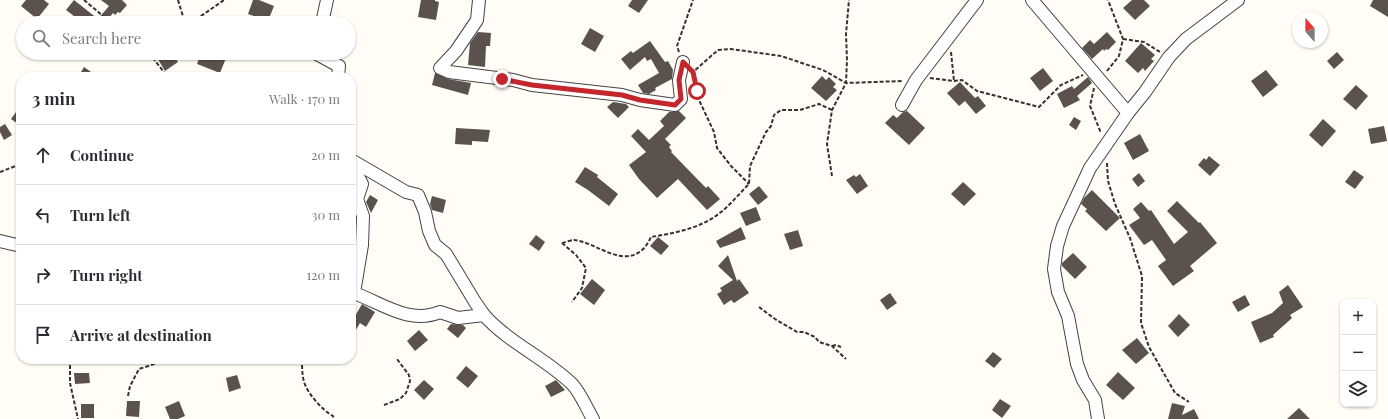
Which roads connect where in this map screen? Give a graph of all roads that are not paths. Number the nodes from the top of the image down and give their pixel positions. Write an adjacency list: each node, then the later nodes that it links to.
1 (327, 0): 6 (street)
2 (479, 0): 8 (street)
3 (977, 0): 10 (street)
4 (1032, 0): 11 (street)
5 (1238, 0): 11 (street)
6 (324, 16)
7 (328, 60): 9 (street)
8 (683, 62)
9 (338, 72)
10 (902, 105)
11 (1128, 113): 20 (street)
12 (356, 165): 18 (street)
13 (356, 172): 16 (street)
14 (0, 241): 15 (street)
15 (16, 245)
16 (356, 281)
17 (356, 294): 18 (street)
18 (484, 315): 19 (street)
19 (593, 419)
20 (1098, 419)

